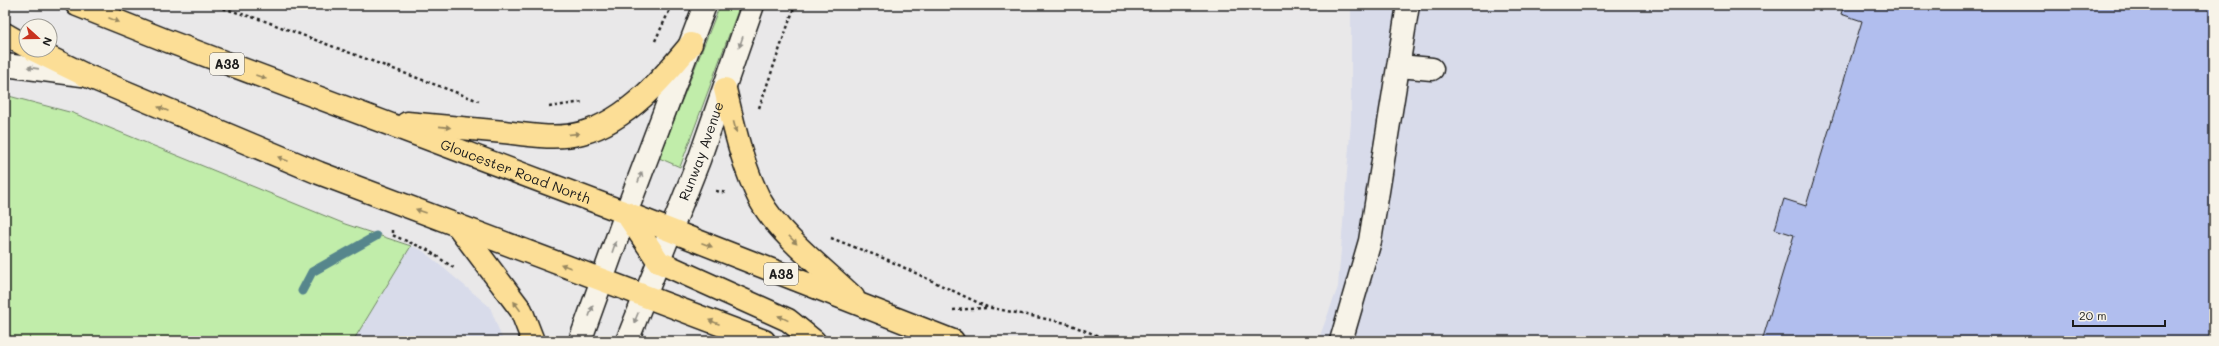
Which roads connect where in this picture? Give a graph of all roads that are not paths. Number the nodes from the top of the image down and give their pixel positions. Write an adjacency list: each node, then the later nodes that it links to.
1 (78, 5): 14 (main road, Gloucester Road North / A38, one-way to 14)
2 (705, 5): 7 (street)
3 (753, 5): 13 (street, Runway Avenue, one-way to 13)
4 (1413, 8): 10 (street)
5 (5, 34): 6 (main road)
6 (18, 41)
7 (691, 44): 14 (main road, one-way to 7); 15 (street, one-way to 7)
8 (50, 58): 12 (main road)
9 (5, 65): 12 (street, one-way to 9)
10 (1399, 66): 11 (street); 28 (street)
11 (1432, 69)
12 (85, 75): 16 (main road, one-way to 12)
13 (725, 89): 17 (street, Runway Avenue); 21 (main road, one-way to 21)
14 (378, 120): 15 (main road, Gloucester Road North / A38)
15 (626, 213): 17 (main road, Gloucester Road North / A38); 18 (main road); 19 (street, one-way to 15)
16 (457, 225): 19 (main road, one-way to 16); 22 (main road, one-way to 16)
17 (671, 231): 18 (street, Runway Avenue); 21 (main road, Gloucester Road North / A38, one-way to 21)
18 (659, 262): 20 (street, Runway Avenue); 26 (main road, one-way to 18)
19 (602, 280): 20 (main road); 23 (street, one-way to 19)
20 (646, 296): 24 (street, Runway Avenue, one-way to 24); 25 (main road, one-way to 20)
21 (861, 305): 27 (main road, Gloucester Road North / A38)
22 (533, 341)
23 (580, 341)
24 (627, 341)
25 (764, 341)
26 (814, 341)
27 (953, 341)
28 (1341, 341)

